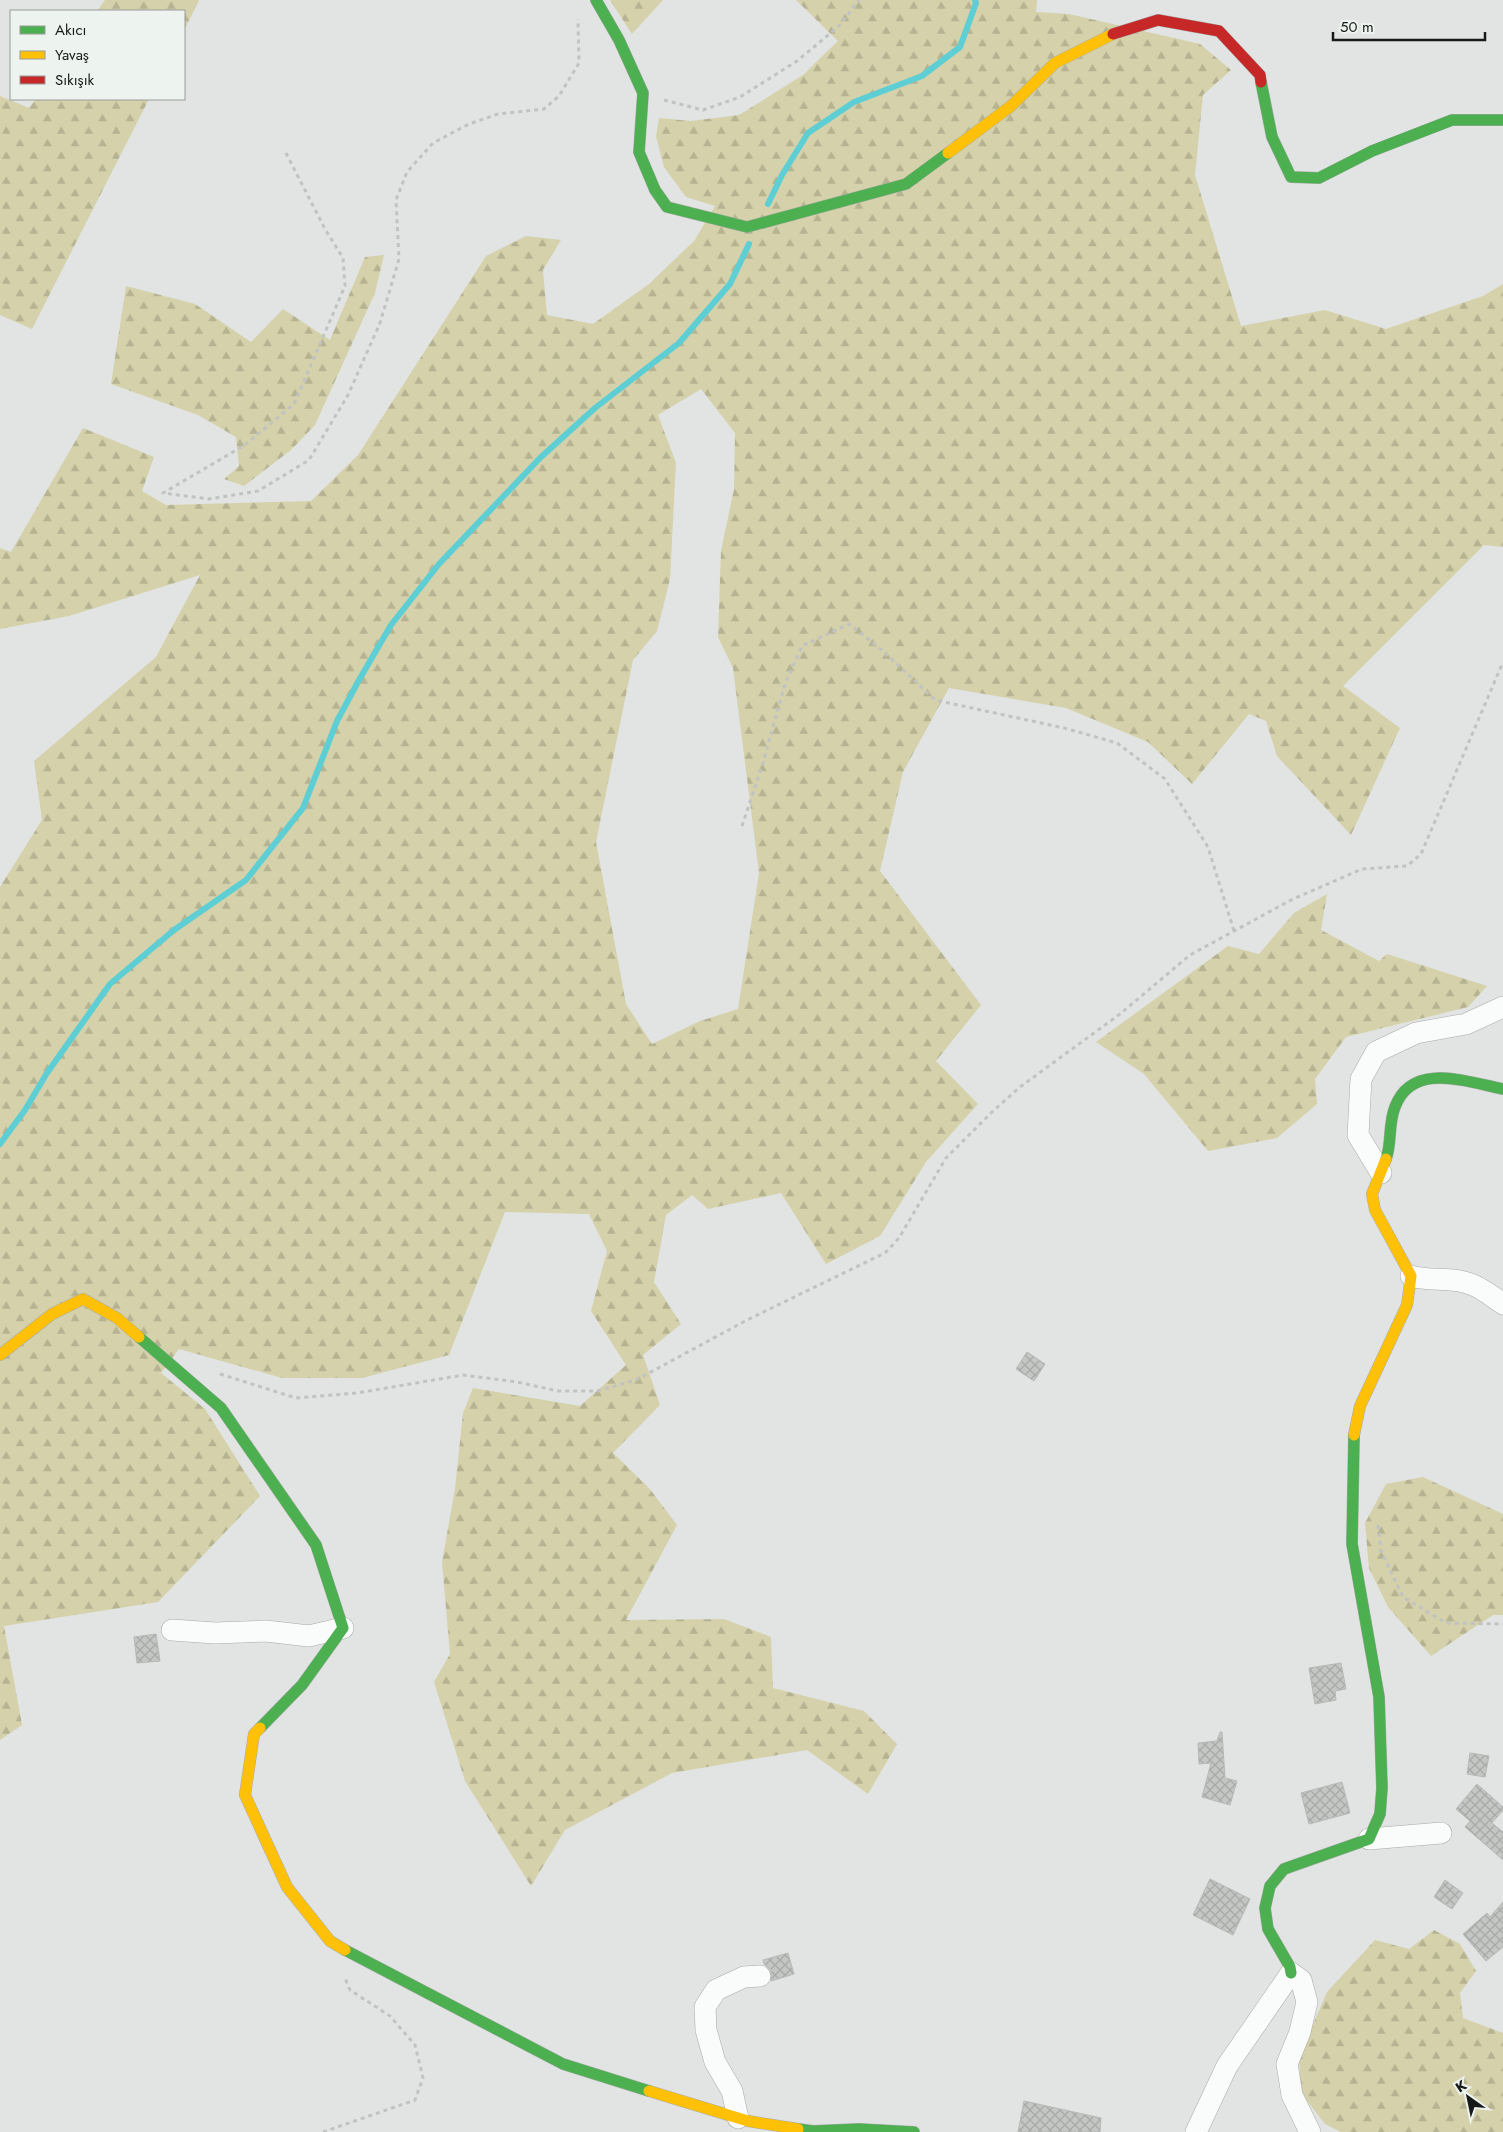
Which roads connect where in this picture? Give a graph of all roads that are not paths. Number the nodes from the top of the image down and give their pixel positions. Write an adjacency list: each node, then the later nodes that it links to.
1 (596, 0): 2 (street)
2 (1503, 120)
3 (1503, 1007): 5 (street)
4 (1503, 1089): 5 (street)
5 (1381, 1173): 6 (street)
6 (1411, 1276): 7 (street); 12 (street)
7 (1503, 1304)
8 (0, 1356): 9 (street)
9 (343, 1628): 10 (street); 15 (street)
10 (172, 1630)
11 (1441, 1833): 12 (street)
12 (1369, 1839): 13 (street)
13 (1290, 1973): 17 (street); 18 (street)
14 (760, 1976): 15 (street)
15 (738, 2118): 16 (street)
16 (914, 2132)
17 (1196, 2132)
18 (1310, 2132)

